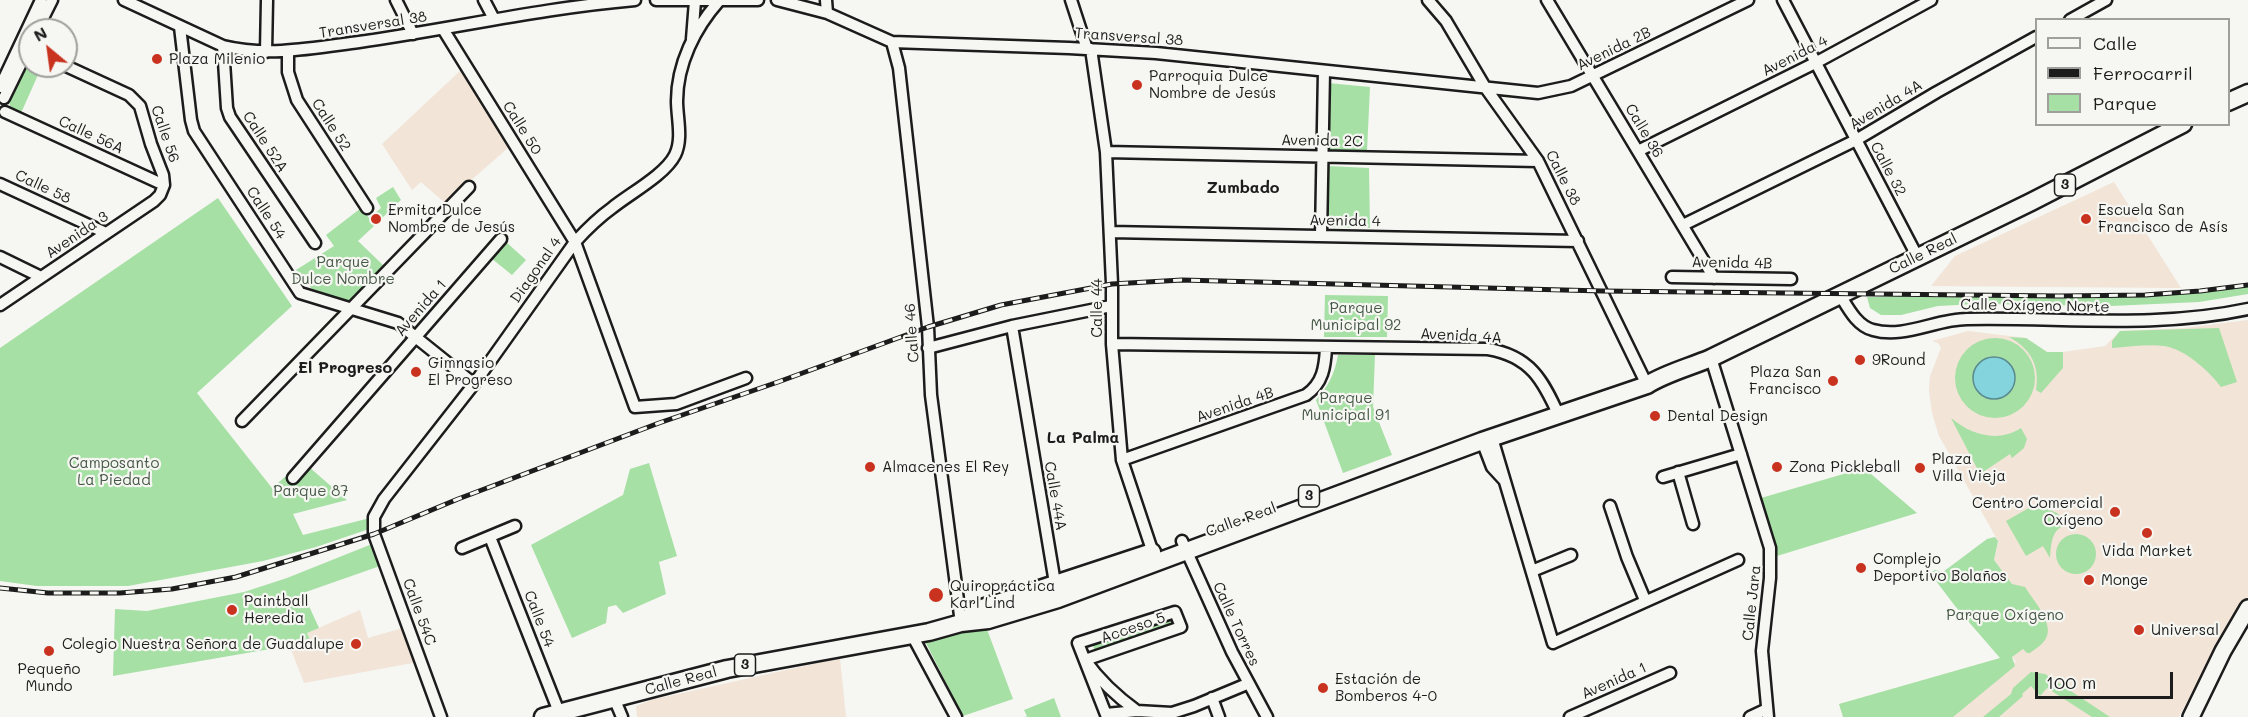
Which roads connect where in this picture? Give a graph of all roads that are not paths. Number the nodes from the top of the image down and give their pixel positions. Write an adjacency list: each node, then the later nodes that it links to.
1 (41, 0): 41 (street)
2 (52, 0): 23 (street)
3 (124, 0): 26 (street, Transversal 38)
4 (267, 0): 35 (street)
5 (396, 0): 28 (street)
6 (484, 0): 25 (street)
7 (635, 0): 21 (street, Transversal 38)
8 (656, 0): 19 (street)
9 (758, 0): 20 (street)
10 (777, 0): 22 (street, Transversal 38)
11 (826, 0): 22 (street)
12 (1071, 0): 33 (street, Calle 44)
13 (1428, 0): 42 (street, Calle 38)
14 (1547, 0): 40 (street, Calle 36)
15 (1748, 0): 40 (street, Avenida 2B)
16 (1783, 0): 36 (street, Calle 32)
17 (1931, 0): 36 (street, Avenida 4)
18 (2106, 0): 24 (street)
19 (697, 1): 20 (street); 30 (street, Diagonal 4)
20 (719, 1): 30 (street, Diagonal 4)
21 (594, 2): 25 (street, Transversal 38)
22 (827, 13): 31 (street, Transversal 38)
23 (44, 18)
24 (2074, 18)
25 (494, 19): 27 (street, Transversal 38)
26 (180, 27): 32 (street, Transversal 38); 75 (street, Calle 54)
27 (443, 29): 28 (street, Transversal 38); 63 (street, Calle 50)
28 (413, 34): 34 (street, Transversal 38)
29 (2035, 38): 48 (street, Avenida 4A)
30 (692, 41): 63 (street, Diagonal 4)
31 (892, 42): 33 (street, Transversal 38); 79 (street, Calle 46)
32 (223, 46): 35 (street, Transversal 38); 64 (street, Calle 52A)
33 (1089, 49): 39 (street, Transversal 38); 50 (street, Calle 44)
34 (288, 51): 35 (street, Transversal 38); 56 (street, Calle 52)
35 (266, 52)
36 (1816, 62): 48 (street, Calle 32); 49 (street, Avenida 4)
37 (18, 68): 44 (street)
38 (78, 71): 54 (street, Calle 56)
39 (1324, 71): 42 (street, Transversal 38); 51 (street)
40 (1592, 75): 42 (street, Avenida 2B); 49 (street, Calle 36)
41 (0, 87)
42 (1485, 87): 52 (street, Calle 38)
43 (2248, 93): 45 (main road)
44 (2, 97): 46 (street)
45 (2230, 102)
46 (3, 114): 54 (street, Calle 56A)
47 (2179, 126): 65 (main road, Calle Real / 3)
48 (1856, 140): 57 (street, Avenida 4A); 65 (street, Calle 32)
49 (1638, 151): 57 (street, Calle 36)
50 (1106, 152): 51 (street, Avenida 2C); 58 (street, Calle 44)
51 (1323, 156): 52 (street, Avenida 2C); 60 (street)
52 (1538, 161): 62 (street, Calle 38)
53 (0, 184): 59 (street, Calle 58)
54 (164, 185): 59 (street, Avenida 3)
55 (469, 187): 75 (street)
56 (367, 208)
57 (1683, 225): 69 (street, Calle 36)
58 (1110, 232): 60 (street, Avenida 4); 73 (street, Calle 44)
59 (106, 233): 67 (street, Avenida 3)
60 (1321, 236): 62 (street, Avenida 4)
61 (501, 239): 77 (street, Avenida 1)
62 (1578, 241): 83 (street, Calle 38)
63 (574, 242): 82 (street, Calle 50); 84 (street, Diagonal 4)
64 (315, 243)
65 (1917, 256): 71 (main road, Calle Real / 3)
66 (0, 257): 67 (street)
67 (41, 277): 72 (street, Avenida 3)
68 (1672, 277): 69 (street, Avenida 4B)
69 (1714, 278): 70 (street, Avenida 4B)
70 (1791, 279)
71 (1840, 295): 74 (street, Calle Oxígeno Norte); 81 (main road, Calle Real / 3)
72 (0, 305)
73 (1111, 306): 76 (street); 78 (street, Calle 44)
74 (2248, 309)
75 (351, 310): 77 (street, Calle 54); 86 (street)
76 (1012, 326): 79 (street); 104 (street, Calle 44A)
77 (415, 338): 84 (street, Calle 54); 92 (street, Avenida 1)
78 (1112, 344): 80 (street, Avenida 4A); 89 (street, Calle 44)
79 (928, 348): 107 (street, Calle 46)
80 (1326, 348): 85 (street, Avenida 4A); 89 (street, Avenida 4B)
81 (1711, 358): 83 (main road, Calle Real / 3); 88 (street, Calle Jara)
82 (746, 378)
83 (1650, 379): 85 (main road, Calle Real / 3)
84 (474, 384): 94 (street, Diagonal 4)
85 (1557, 412): 87 (main road, Calle Real / 3); 98 (main road, Calle Real / 3)
86 (242, 421)
87 (1487, 440): 98 (main road, Calle Real / 3); 103 (street)
88 (1741, 454): 90 (street); 116 (street, Calle Jara)
89 (1122, 460): 101 (street, Calle 44)
90 (1678, 472): 91 (street); 95 (street)
91 (1663, 477)
92 (293, 478)
93 (1610, 506): 105 (street)
94 (374, 517): 121 (street, Calle 54C)
95 (1693, 524)
96 (515, 526): 97 (street)
97 (490, 537): 99 (street); 119 (street, Calle 54)
98 (1184, 546): 101 (main road, Calle Real / 3); 111 (street, Calle Torres)
99 (462, 548)
100 (1571, 555): 103 (street)
101 (1155, 557): 104 (main road, Calle Real / 3)
102 (1738, 560): 105 (street)
103 (1532, 571): 105 (street)
104 (1056, 592): 107 (main road, Calle Real / 3)
105 (1646, 600)
106 (2248, 608): 117 (main road)
107 (961, 623): 108 (main road, Calle Real / 3)
108 (912, 635): 112 (main road, Calle Real / 3); 124 (street)
109 (1085, 660): 109 (street, Acceso 5); 114 (street); 120 (street)
110 (1670, 673): 127 (street, Avenida 1)
111 (1247, 684): 113 (street); 126 (street, Calle Torres)
112 (614, 698): 119 (main road, Calle Real / 3); 122 (street); 123 (street)
113 (1212, 698): 115 (street); 125 (street)
114 (1137, 711): 115 (street); 118 (street)
115 (1197, 712)
116 (1767, 713): 128 (street)
117 (2191, 713)
118 (1123, 714): 120 (street)
119 (551, 715)
120 (1106, 716)
121 (441, 717)
122 (614, 717)
123 (622, 717)
124 (956, 717)
125 (1219, 717)
126 (1267, 717)
127 (1570, 717)
128 (1749, 717)

